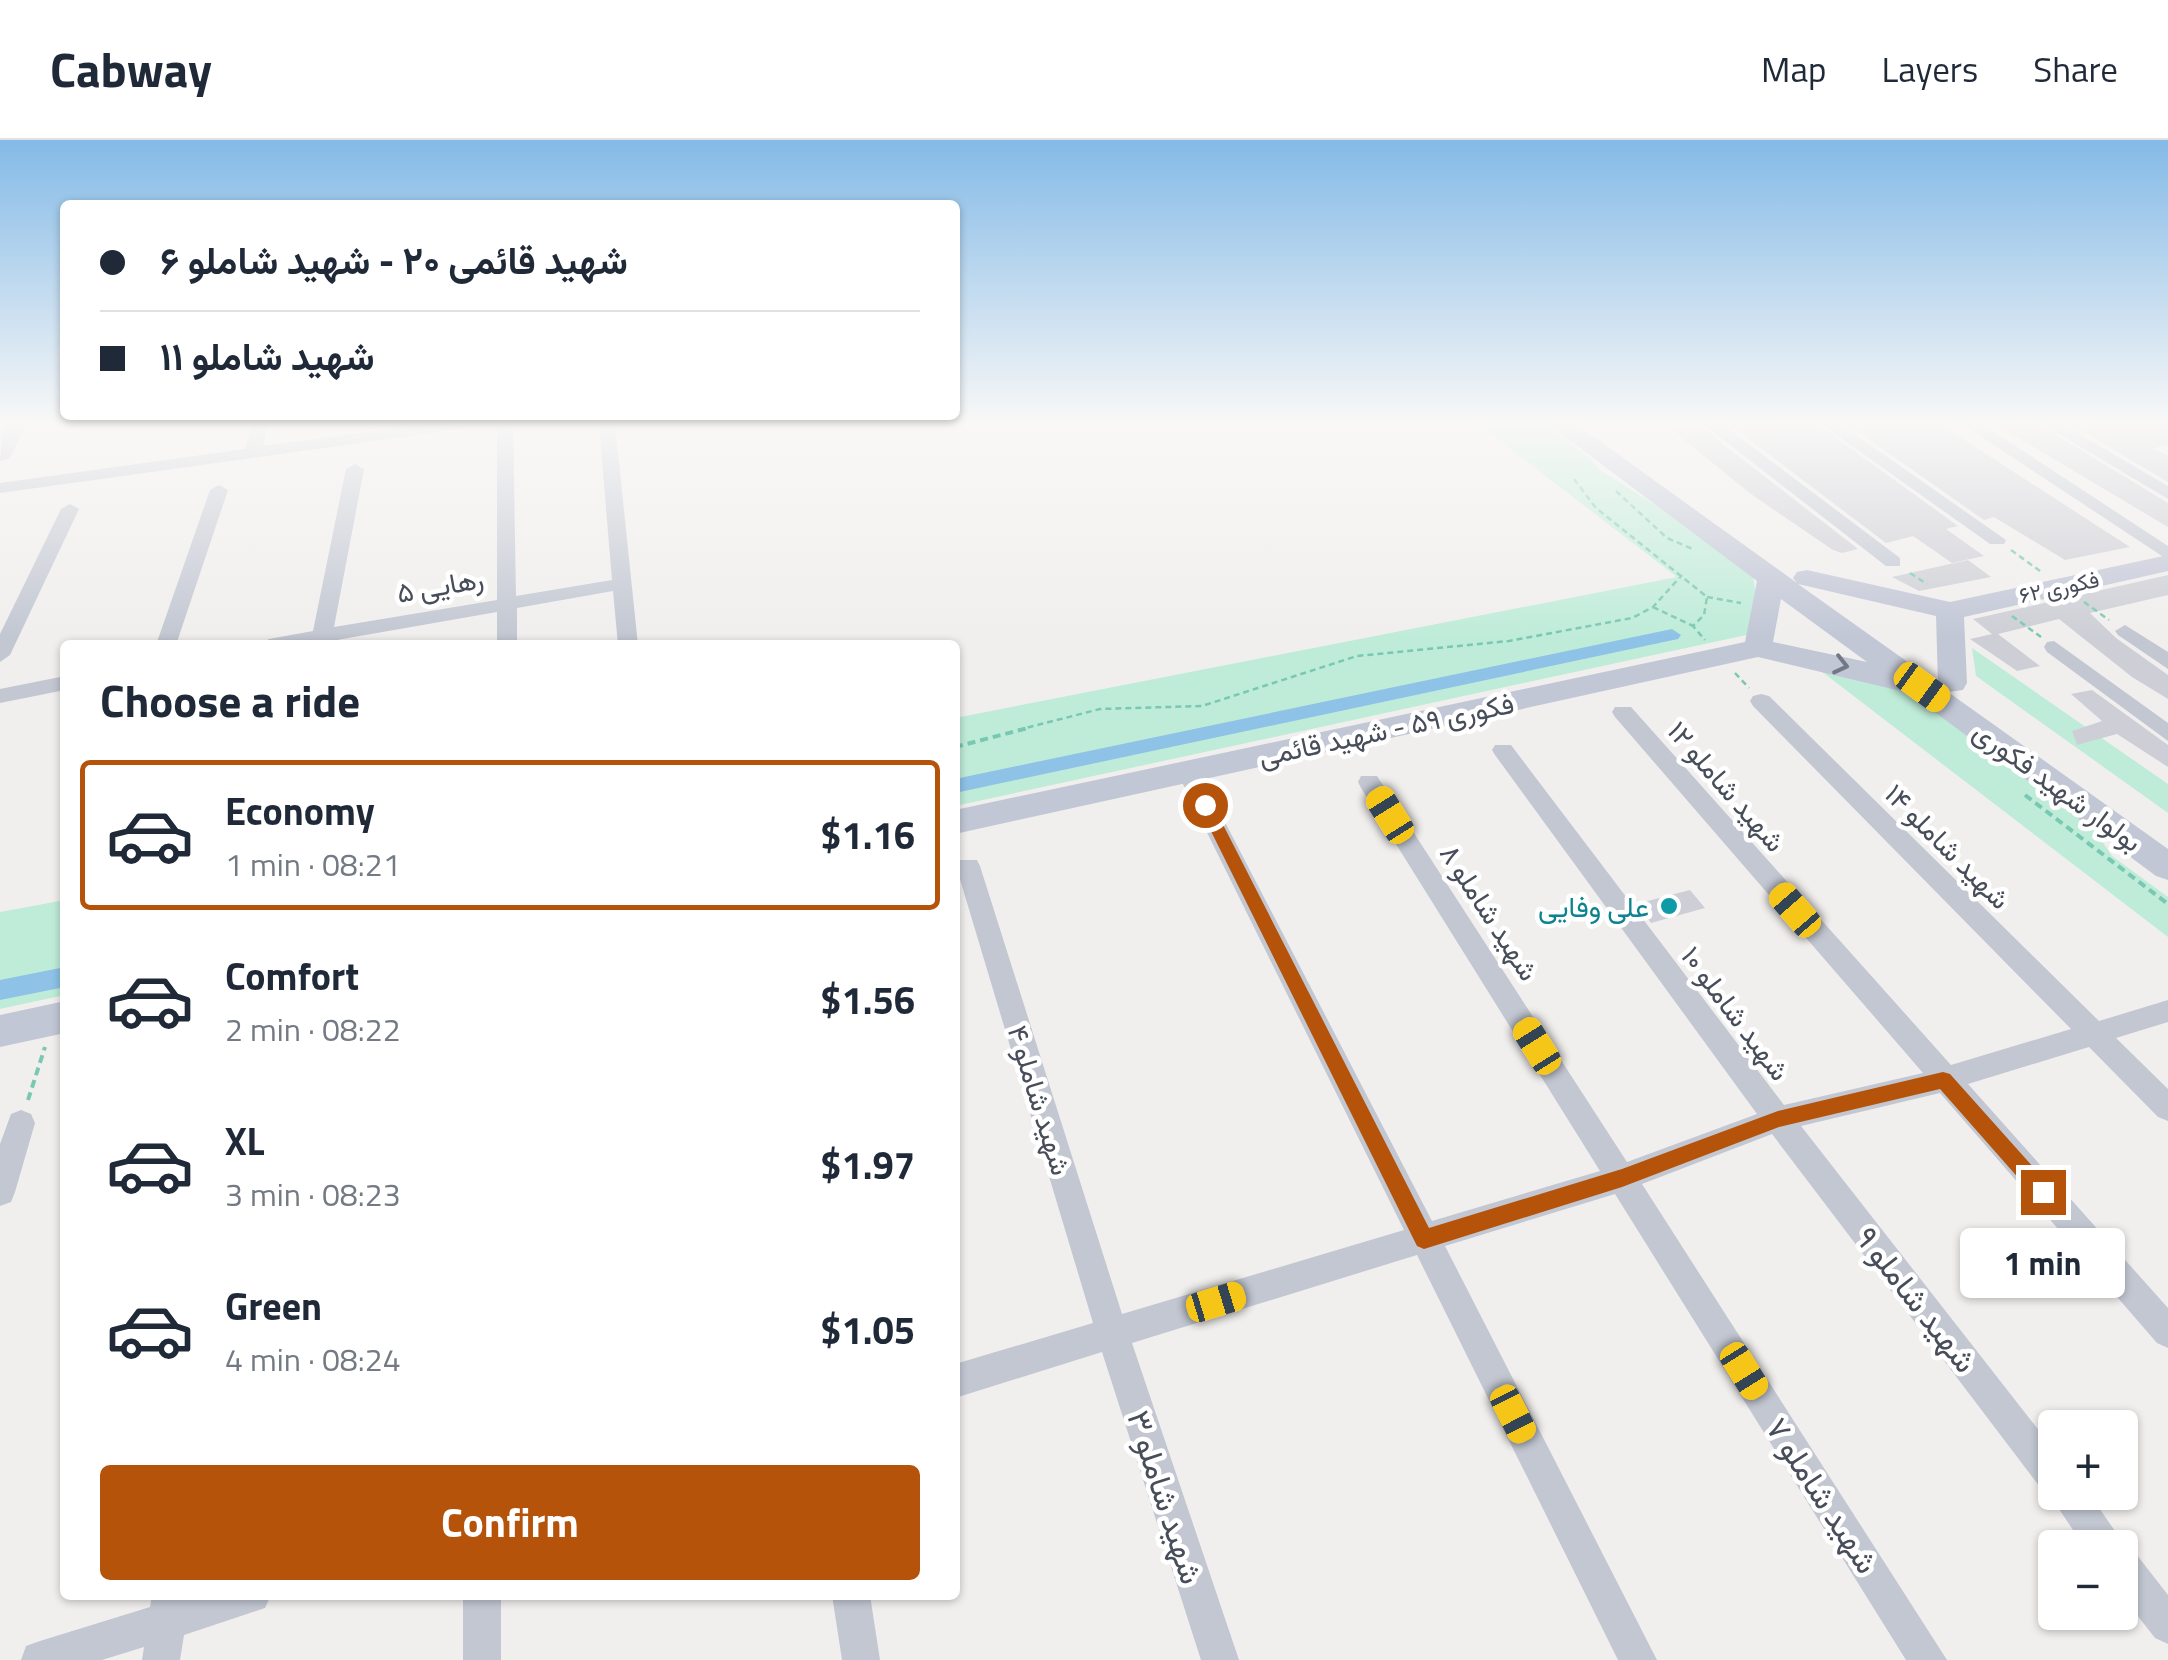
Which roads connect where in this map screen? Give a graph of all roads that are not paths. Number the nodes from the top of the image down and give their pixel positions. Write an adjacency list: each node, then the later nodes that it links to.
1 (217, 495): 21 (street)
2 (350, 495): 22 (street)
3 (506, 495): 18 (street)
4 (614, 495): 17 (street)
5 (1657, 495): 15 (street, بولوار شهید فکوری)
6 (1690, 495): 16 (street, بولوار شهید فکوری)
7 (1804, 495): 13 (street)
8 (1932, 495): 11 (street)
9 (2078, 495): 12 (street)
10 (70, 509): 27 (street)
11 (1997, 540)
12 (2168, 554)
13 (1893, 562)
14 (2168, 563): 19 (street, فکوری ۶۲)
15 (1771, 578): 26 (street); 31 (street, بولوار شهید فکوری)
16 (1807, 578): 19 (street); 29 (street, بولوار شهید فکوری)
17 (622, 584): 18 (street, رهایی ۵); 24 (street)
18 (508, 604): 22 (street, رهایی ۵); 23 (street)
19 (1950, 611): 29 (street)
20 (2125, 631): 28 (street)
21 (168, 640)
22 (320, 640)
23 (507, 640)
24 (628, 640)
25 (2054, 647): 35 (street)
26 (1758, 648): 31 (street, one-way to 31); 37 (street, فکوری ۵۹ - شهید قائمی)
27 (0, 655)
28 (2168, 662)
29 (1952, 683): 40 (street, بولوار شهید فکوری)
30 (60, 684): 32 (street)
31 (1922, 687): 42 (street, بولوار شهید فکوری)
32 (0, 696)
33 (1761, 701): 46 (street, شهید شاملو ۱۴)
34 (1623, 712): 47 (street, شهید شاملو ۱۲)
35 (2168, 734)
36 (1503, 750): 49 (street, شهید شاملو ۱۰)
37 (1188, 772): 39 (street, فکوری ۵۹ - شهید قائمی); 53 (street)
38 (1369, 782): 51 (street, شهید شاملو ۸)
39 (960, 821)
40 (2168, 836)
41 (968, 866): 55 (street, شهید شاملو ۴)
42 (2168, 867)
43 (2168, 1011): 46 (street)
44 (59, 1018): 45 (street)
45 (0, 1031)
46 (2094, 1034): 47 (street); 48 (street, شهید شاملو ۱۴)
47 (1943, 1080): 49 (street); 54 (street, شهید شاملو ۱۲)
48 (2168, 1108)
49 (1778, 1119): 51 (street); 57 (street, شهید شاملو ۹)
50 (20, 1124): 52 (street)
51 (1622, 1178): 53 (street); 70 (street, شهید شاملو ۷)
52 (0, 1192)
53 (1424, 1239): 55 (street); 69 (street)
54 (2168, 1332)
55 (1112, 1333): 56 (street); 68 (street, شهید شاملو ۳)
56 (960, 1379)
57 (2038, 1456)
58 (2138, 1586): 63 (street)
59 (220, 1600): 62 (street)
60 (482, 1600): 66 (street)
61 (852, 1600): 67 (street)
62 (169, 1608): 64 (street); 65 (street)
63 (2168, 1625)
64 (40, 1660)
65 (160, 1660)
66 (482, 1660)
67 (861, 1660)
68 (1220, 1660)
69 (1638, 1660)
70 (1928, 1660)

